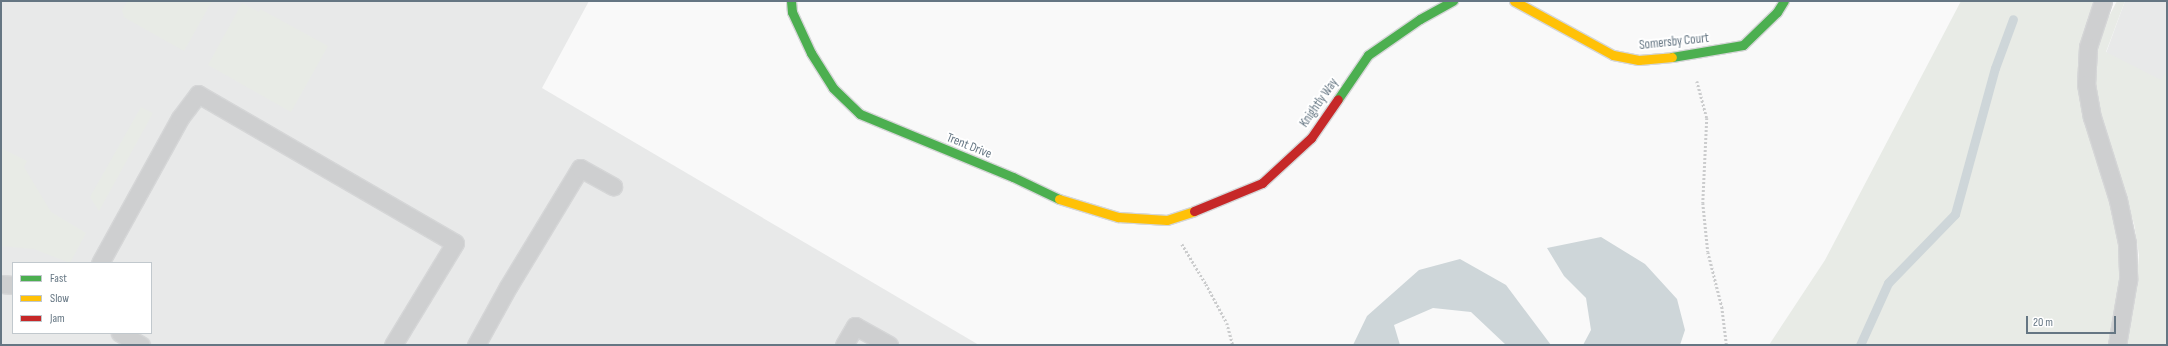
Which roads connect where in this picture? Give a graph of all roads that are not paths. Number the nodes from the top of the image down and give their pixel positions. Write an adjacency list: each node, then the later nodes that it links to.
1 (791, 1): 7 (street, Trent Drive)
2 (1453, 1): 7 (street, Knightly Way)
3 (1514, 1): 4 (street, Somersby Court)
4 (1784, 1)
5 (2103, 1): 17 (lane)
6 (613, 186): 14 (lane)
7 (1200, 209)
8 (101, 262): 13 (lane)
9 (1, 284): 10 (lane)
10 (12, 285)
11 (122, 334): 12 (lane)
12 (141, 345)
13 (393, 345)
14 (476, 345)
15 (844, 345): 16 (lane)
16 (889, 345)
17 (2117, 345)

